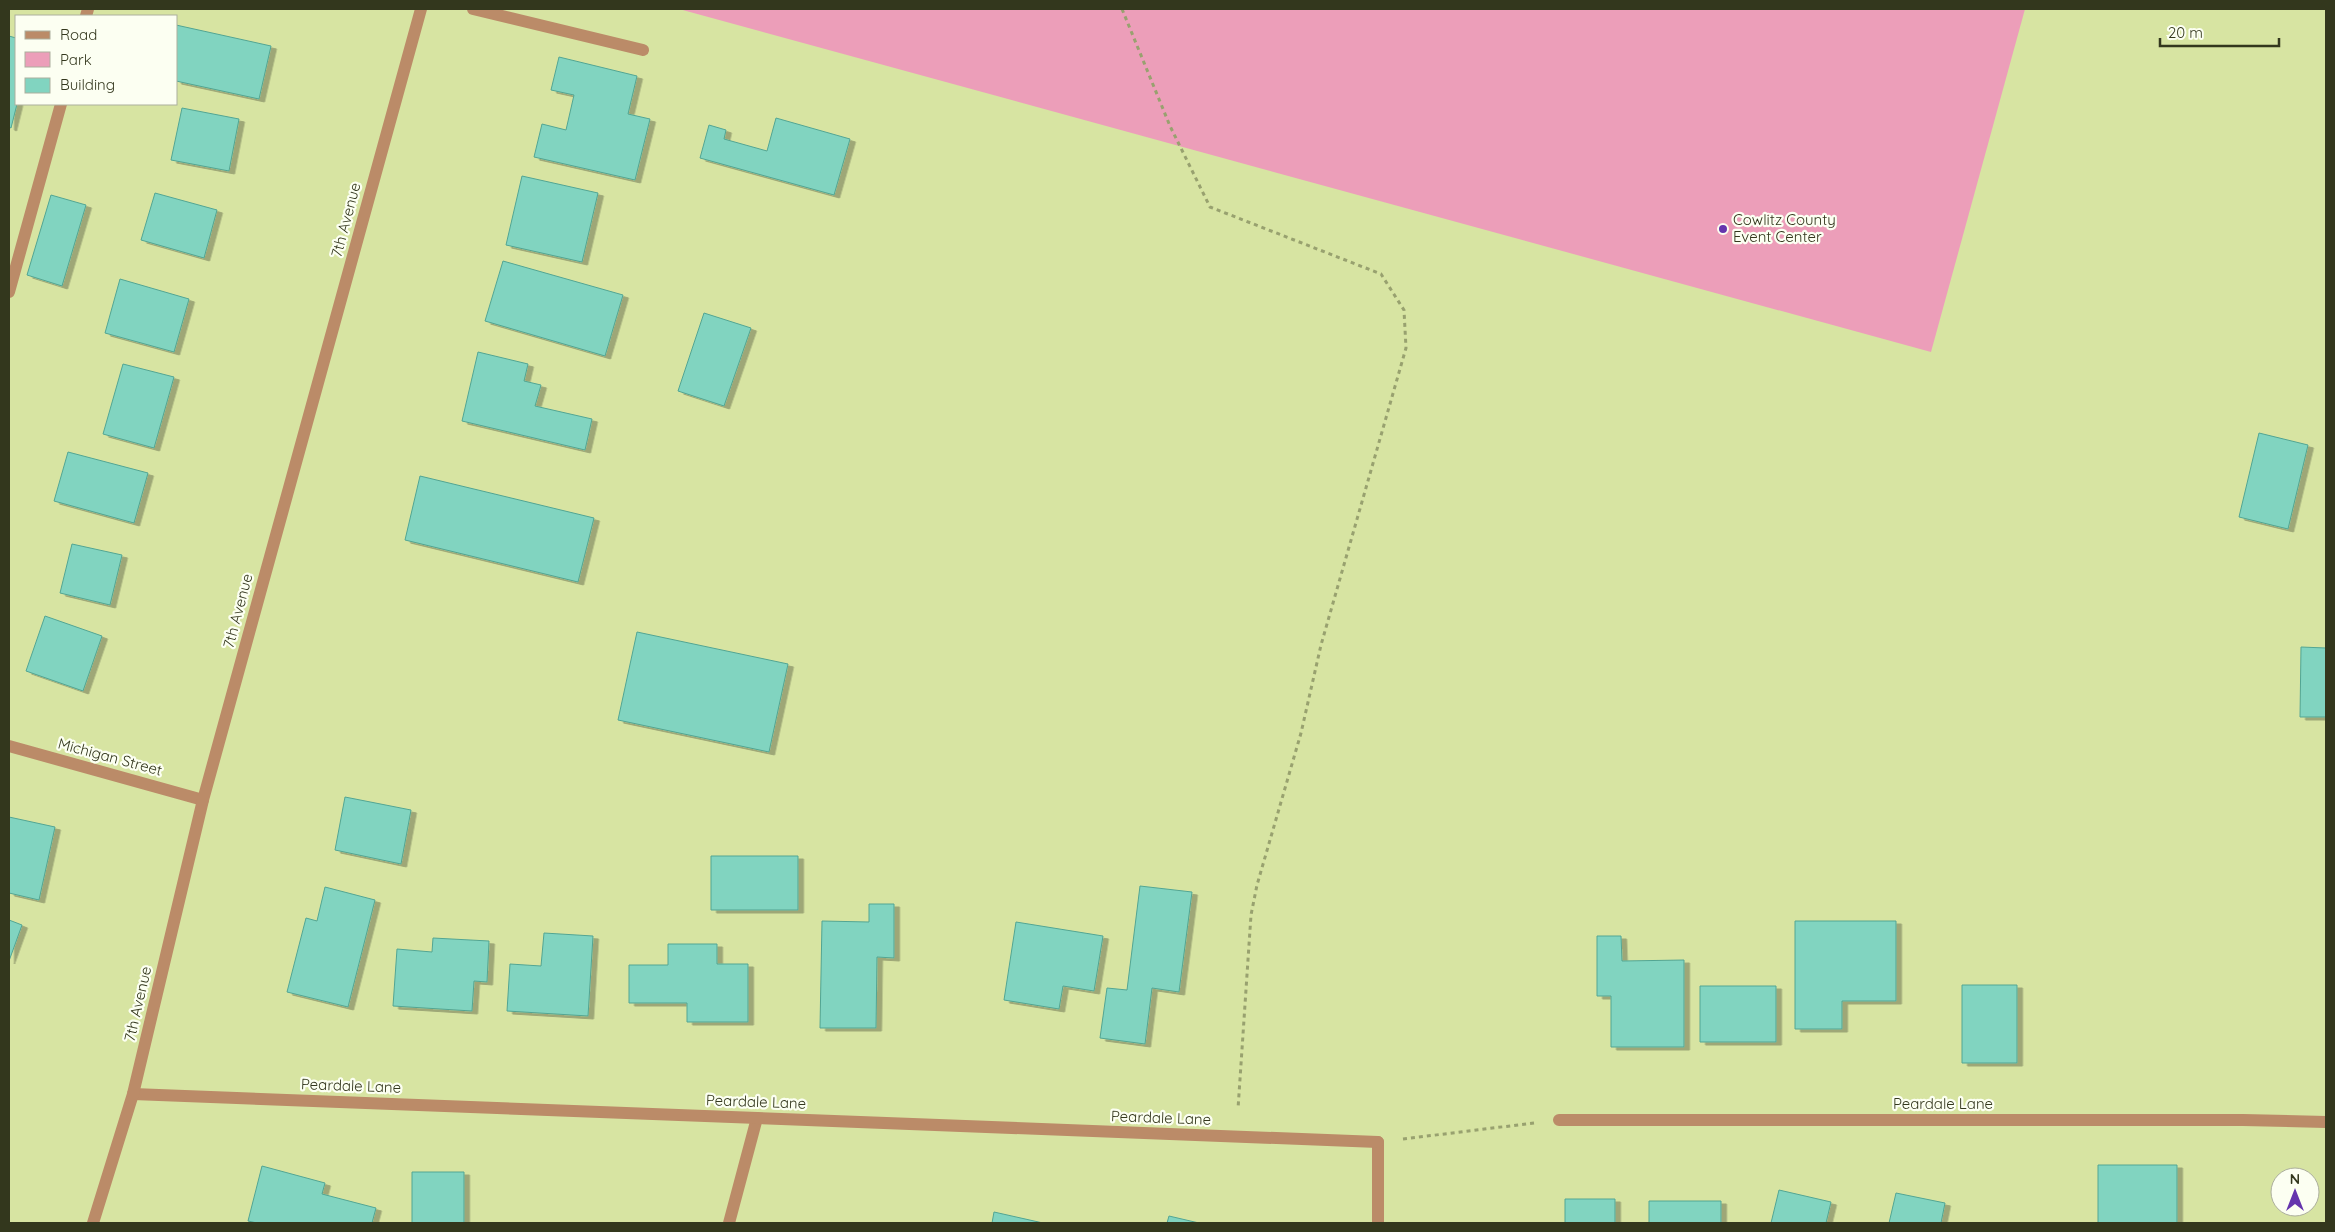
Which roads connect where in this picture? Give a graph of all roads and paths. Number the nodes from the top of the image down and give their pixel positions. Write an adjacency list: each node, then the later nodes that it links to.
1 (421, 9): 8 (street, 7th Avenue)
2 (473, 9): 4 (street)
3 (1122, 9): 13 (path)
4 (643, 50)
5 (62, 105): 6 (street)
6 (9, 292)
7 (9, 746): 8 (street, Michigan Street)
8 (203, 800): 9 (street, 7th Avenue)
9 (133, 1094): 10 (street, Peardale Lane); 15 (street, 7th Avenue)
10 (756, 1118): 13 (street, Peardale Lane); 16 (street)
11 (1559, 1120): 12 (street, Peardale Lane); 14 (path)
12 (2326, 1122)
13 (1236, 1137): 14 (street, Peardale Lane)
14 (1378, 1142): 17 (street)
15 (93, 1223)
16 (729, 1223)
17 (1378, 1223)

